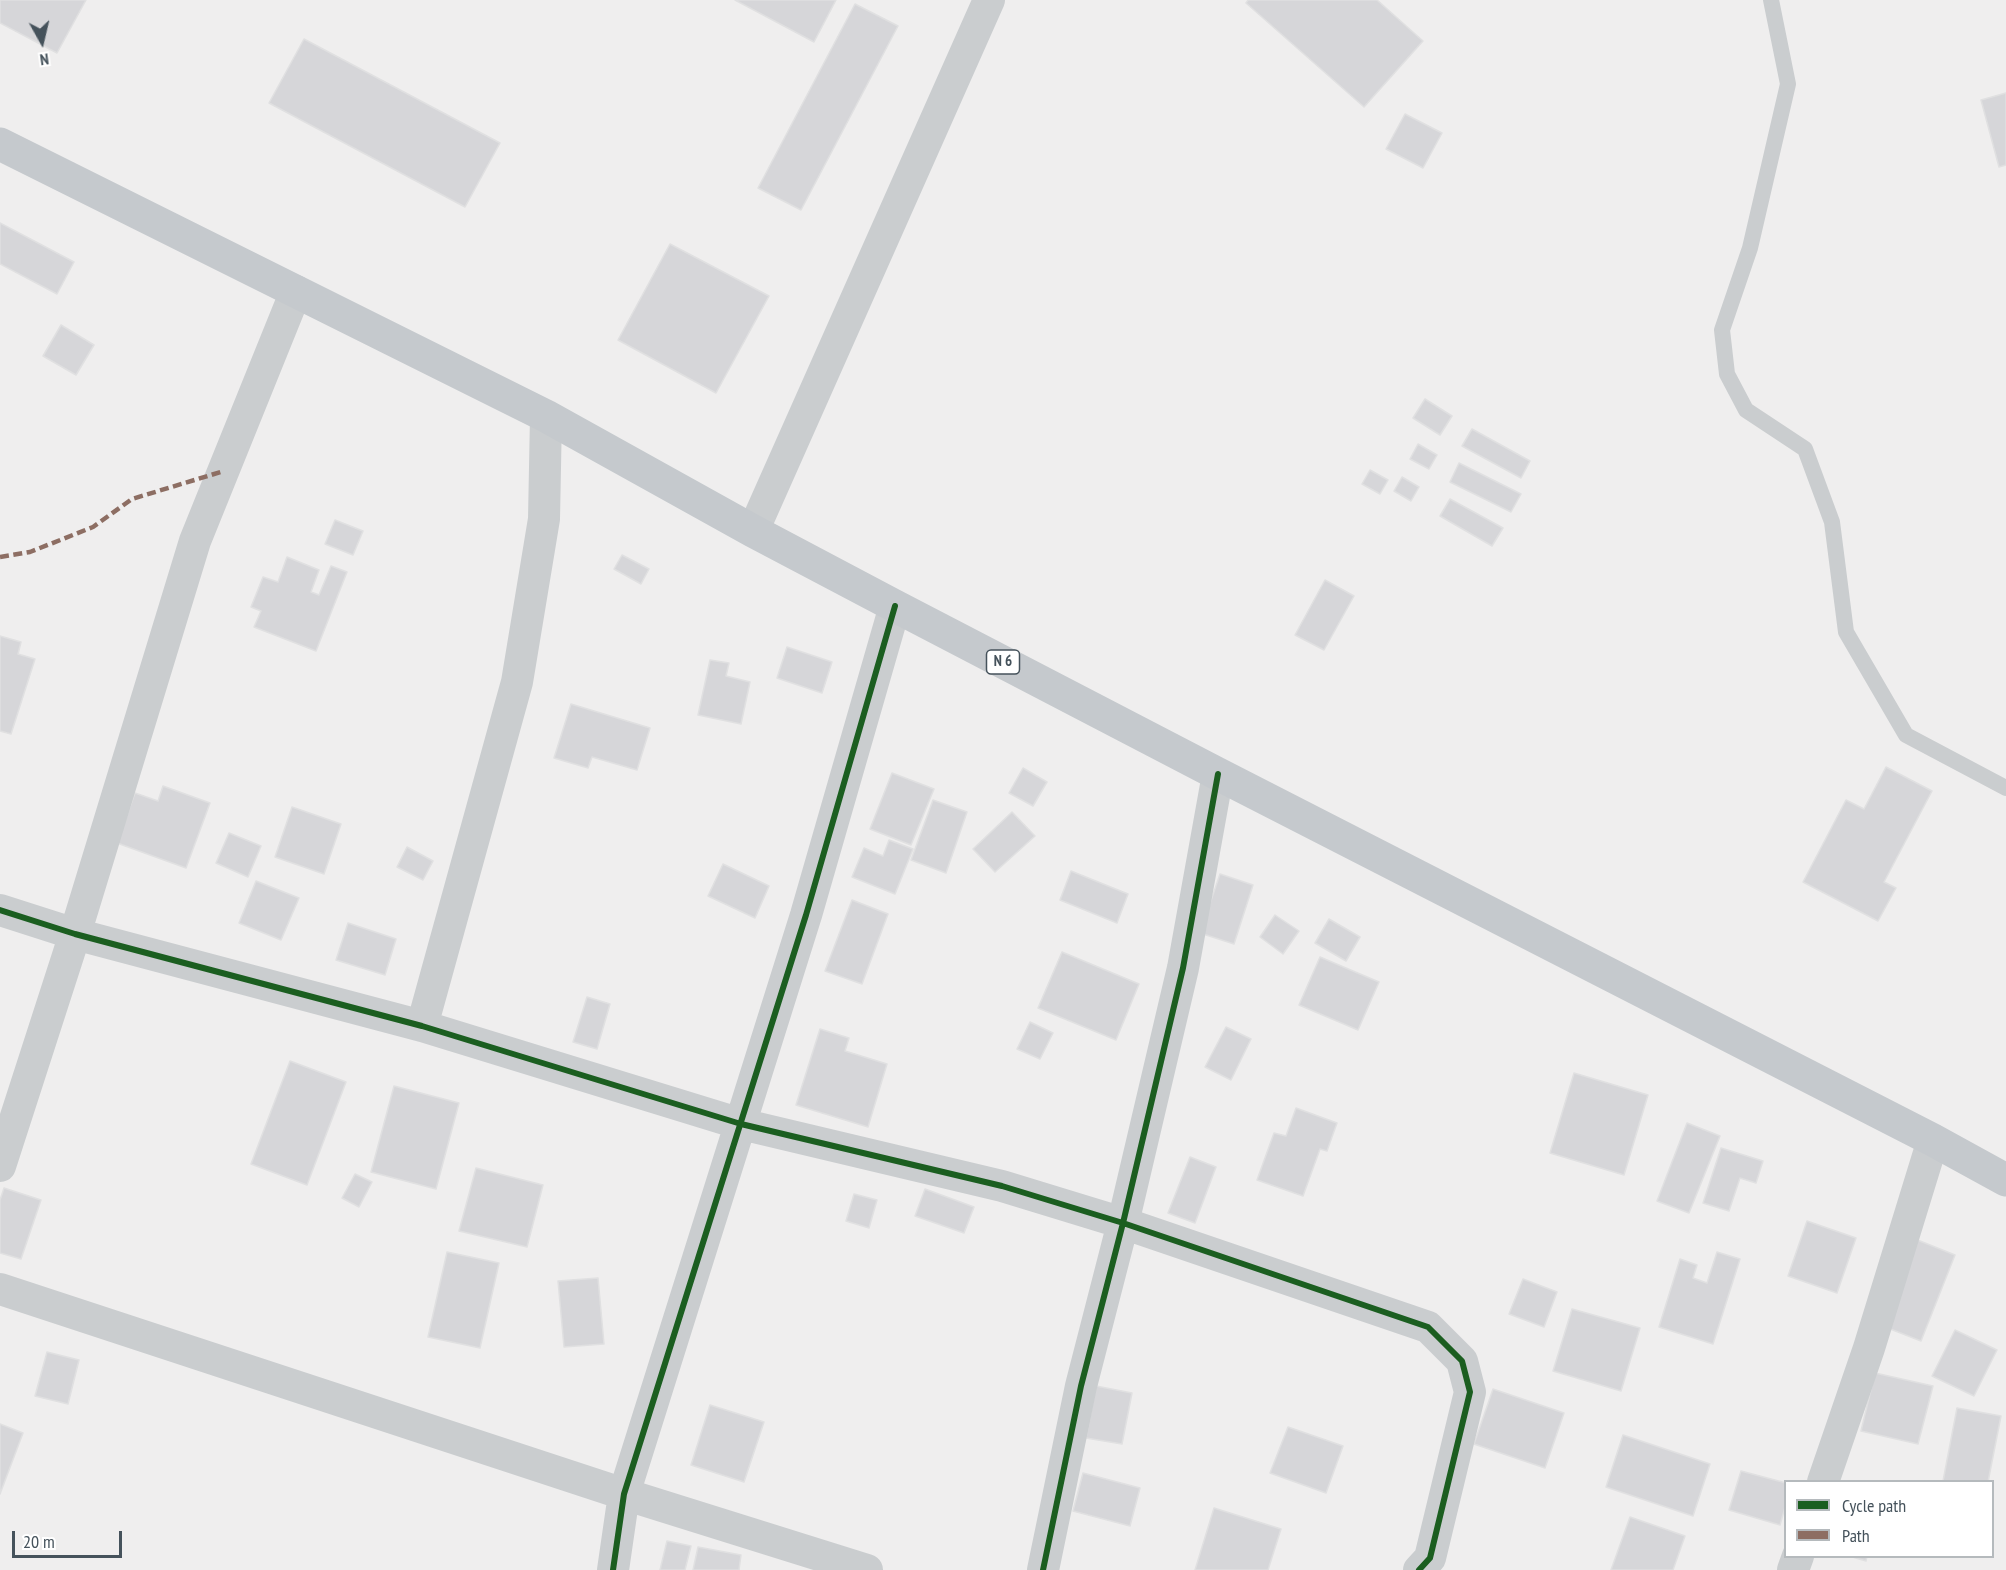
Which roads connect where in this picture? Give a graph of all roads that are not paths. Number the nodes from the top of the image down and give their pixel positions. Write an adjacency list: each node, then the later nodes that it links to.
1 (989, 0): 6 (street)
2 (1771, 0): 9 (lane)
3 (0, 144): 4 (main road, N 6)
4 (296, 291): 5 (main road, N 6); 11 (street)
5 (546, 416): 6 (main road, N 6); 12 (street)
6 (753, 531): 7 (main road, N 6)
7 (895, 606): 8 (main road, N 6); 13 (street)
8 (1218, 774): 14 (main road, N 6); 17 (street)
9 (2006, 788)
10 (0, 910): 11 (street)
11 (75, 934): 12 (street); 15 (street)
12 (422, 1026): 13 (street)
13 (741, 1124): 17 (street); 20 (street)
14 (1933, 1140): 16 (main road, N 6); 19 (street)
15 (0, 1166)
16 (2006, 1180)
17 (1123, 1223): 23 (street); 24 (street)
18 (0, 1289): 20 (street)
19 (1824, 1480)
20 (624, 1494): 21 (street); 22 (street)
21 (613, 1570)
22 (867, 1570)
23 (1043, 1570)
24 (1419, 1570)

